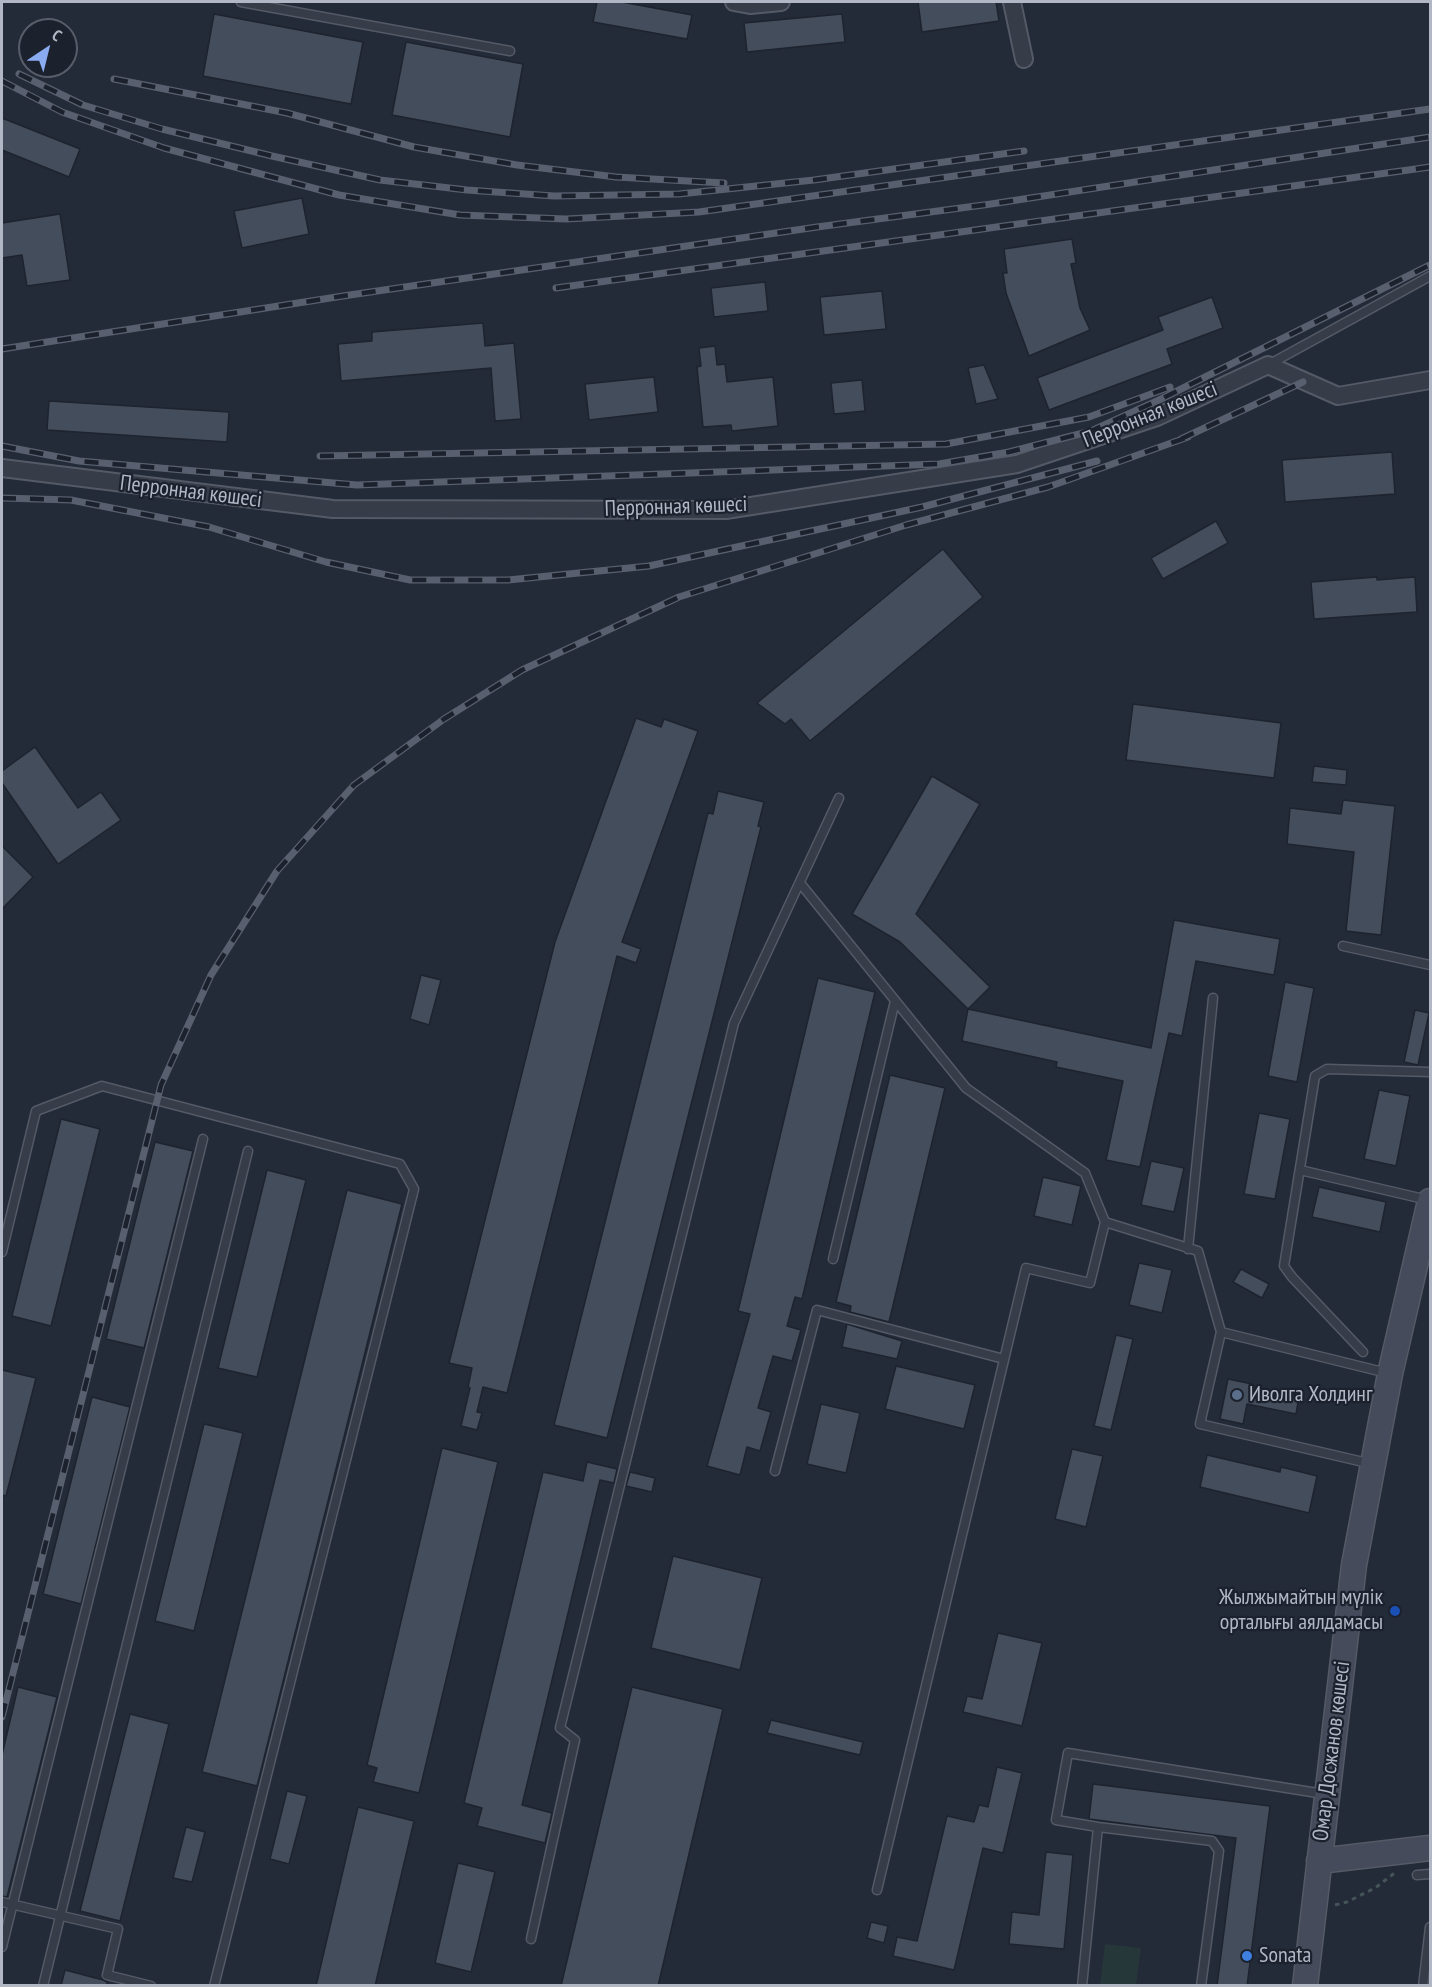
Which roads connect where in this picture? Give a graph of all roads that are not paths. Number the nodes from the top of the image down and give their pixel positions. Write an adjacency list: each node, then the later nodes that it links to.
1 (241, 2): 5 (lane)
2 (781, 2): 4 (street)
3 (1012, 2): 6 (street)
4 (742, 3)
5 (510, 51)
6 (1024, 59)
7 (1431, 276): 8 (lane)
8 (1268, 365): 9 (street); 10 (street, Перронная көшесі)
9 (1431, 380)
10 (2, 468)
11 (839, 798): 12 (lane)
12 (800, 883): 16 (lane); 43 (lane)
13 (1342, 946): 14 (lane)
14 (1431, 965)
15 (1213, 998): 23 (lane)
16 (895, 1001): 22 (lane); 25 (lane)
17 (1431, 1072): 20 (lane)
18 (203, 1139): 40 (lane)
19 (248, 1151): 41 (lane)
20 (1300, 1170): 21 (lane); 27 (lane)
21 (1431, 1201): 29 (street, Омар Досжанов көшесі)
22 (1105, 1222): 23 (lane); 28 (lane)
23 (1188, 1249): 26 (lane)
24 (2, 1252): 47 (lane)
25 (833, 1258)
26 (1221, 1332): 29 (lane); 30 (lane)
27 (1363, 1352)
28 (1004, 1359): 31 (lane); 38 (lane)
29 (1390, 1374): 30 (street, Омар Досжанов көшесі)
30 (1372, 1464): 32 (street, Омар Досжанов көшесі)
31 (775, 1471)
32 (1328, 1794): 33 (lane); 35 (street, Омар Досжанов көшесі)
33 (1098, 1827): 48 (lane); 49 (lane)
34 (1431, 1848): 35 (street)
35 (1319, 1861): 50 (street, Омар Досжанов көшесі)
36 (1417, 1875): 37 (lane)
37 (1431, 1875)
38 (877, 1890)
39 (2, 1902): 40 (lane)
40 (12, 1904): 41 (lane); 44 (lane)
41 (60, 1916): 45 (lane); 46 (lane)
42 (1431, 1927): 51 (lane)
43 (531, 1939)
44 (2, 1947)
45 (43, 1986)
46 (151, 1986)
47 (214, 1986)
48 (1082, 1986)
49 (1201, 1986)
50 (1305, 1986)
51 (1424, 1986)

